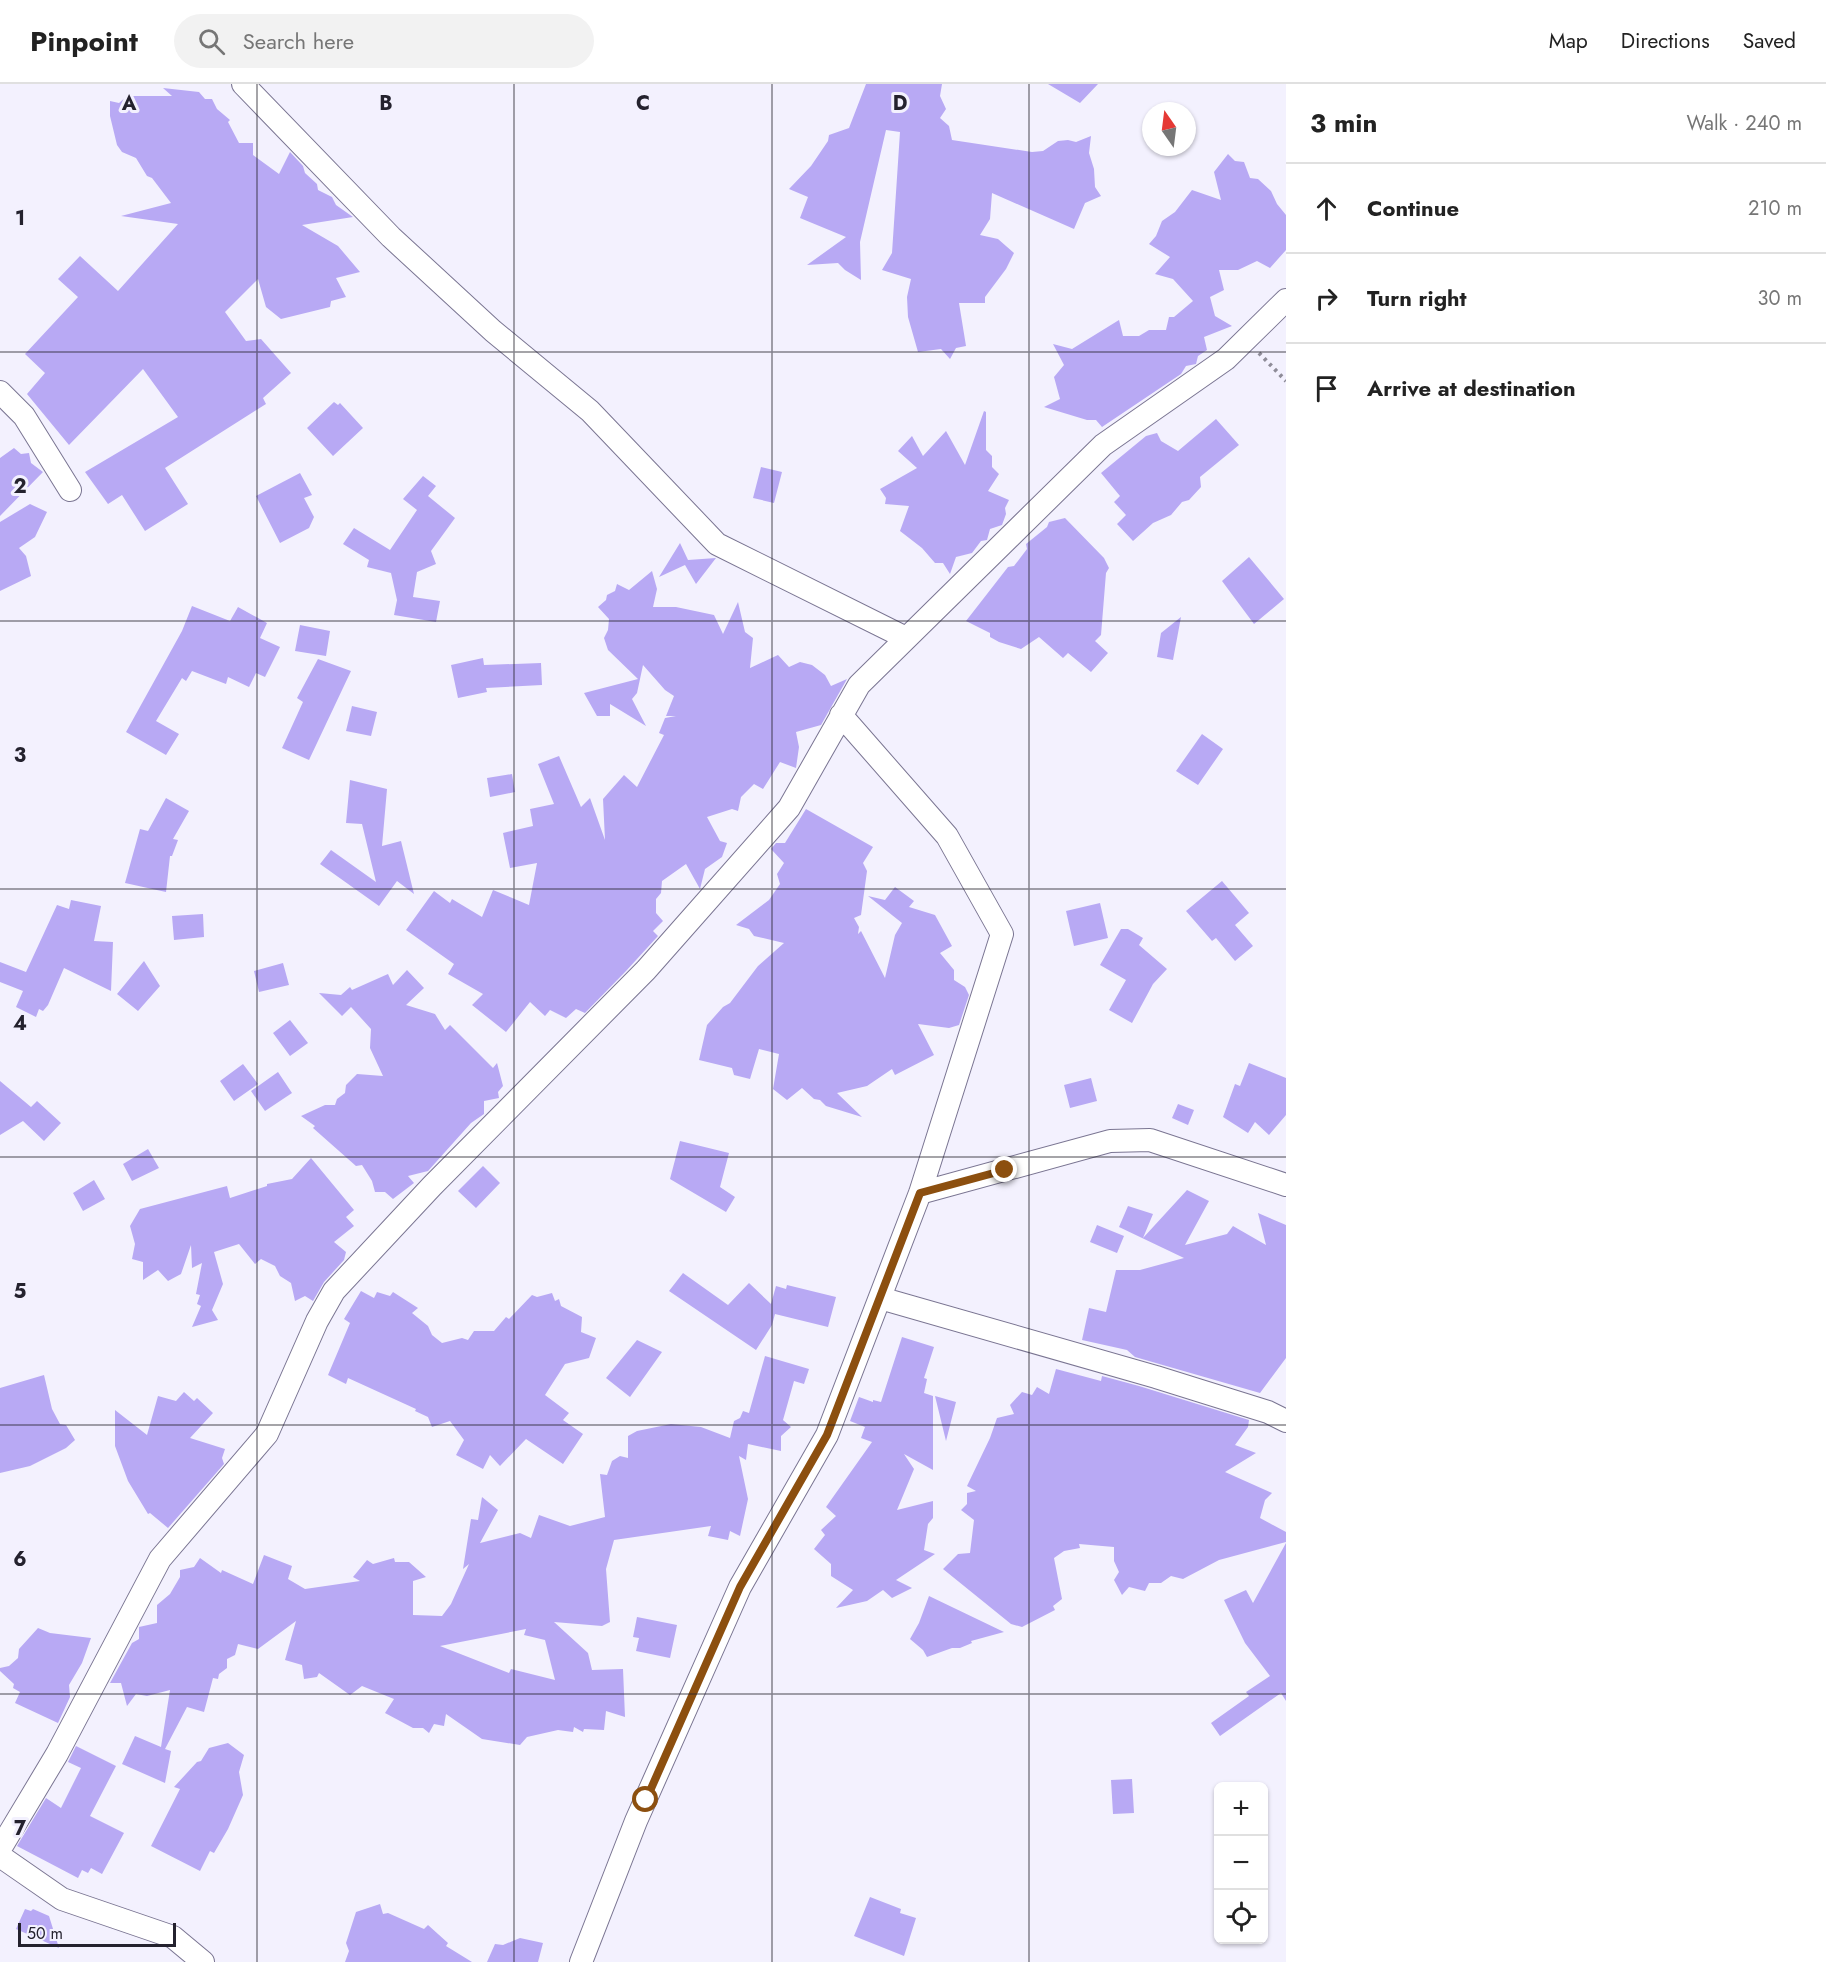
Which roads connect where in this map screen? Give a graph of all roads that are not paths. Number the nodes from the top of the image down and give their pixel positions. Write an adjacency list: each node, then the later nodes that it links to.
1 (243, 84): 5 (street)
2 (1286, 300): 5 (street)
3 (0, 392): 4 (street)
4 (70, 490)
5 (906, 638): 6 (street)
6 (842, 716): 8 (street); 11 (street)
7 (1286, 1185): 8 (street)
8 (920, 1193): 9 (street)
9 (880, 1298): 10 (street); 14 (street)
10 (1286, 1421)
11 (0, 1849)
12 (0, 1856): 13 (street)
13 (203, 1962)
14 (581, 1962)

